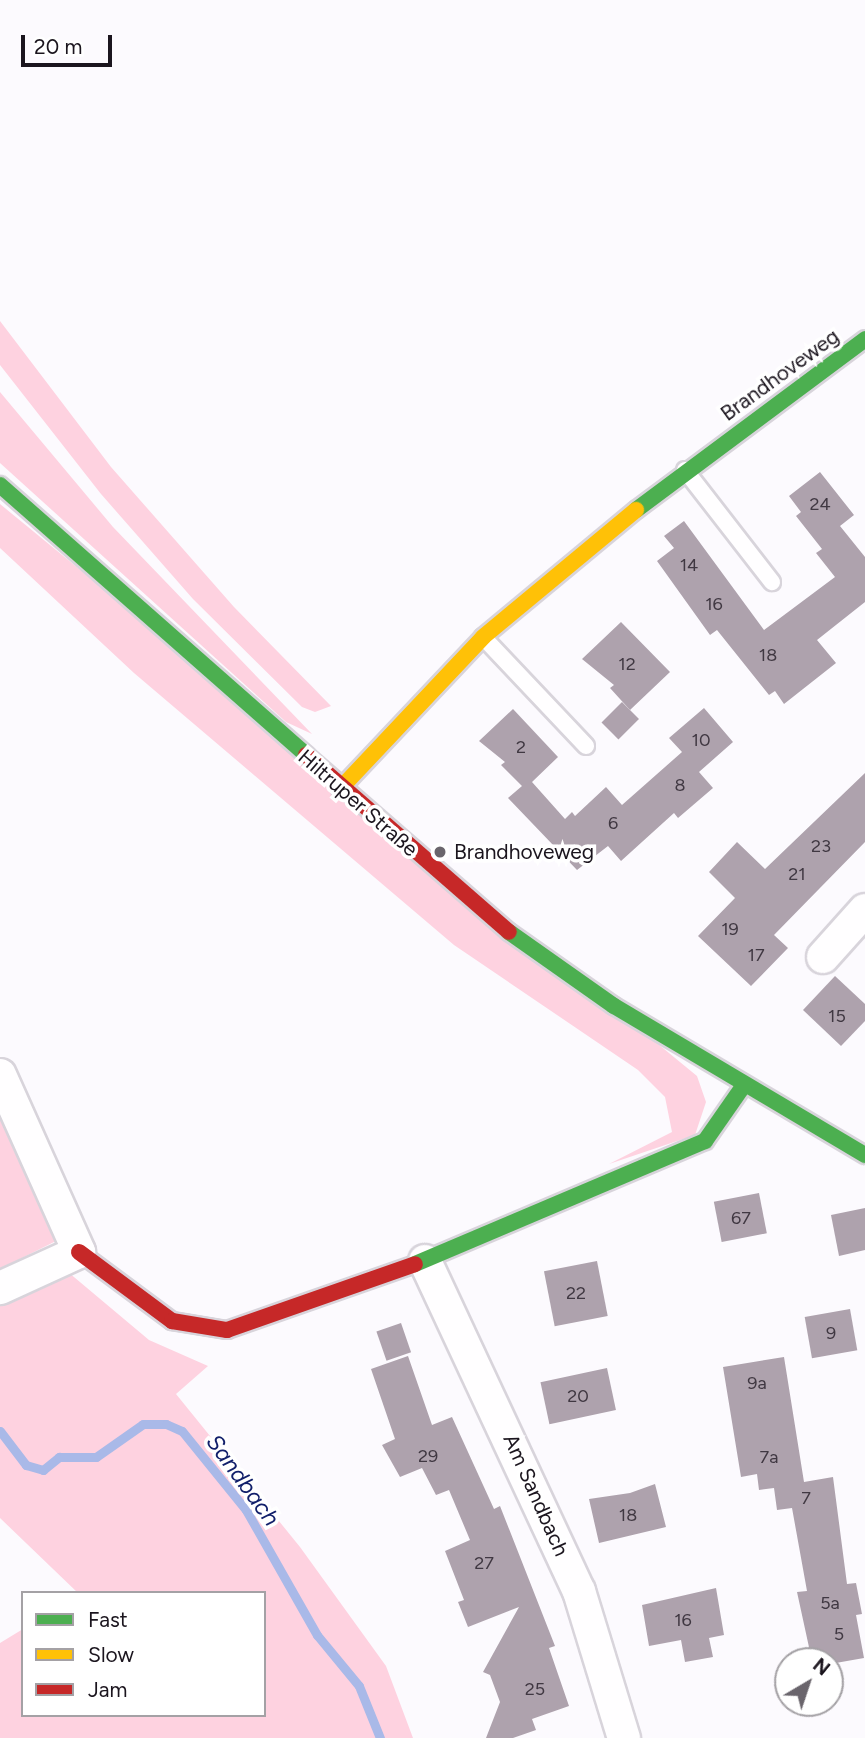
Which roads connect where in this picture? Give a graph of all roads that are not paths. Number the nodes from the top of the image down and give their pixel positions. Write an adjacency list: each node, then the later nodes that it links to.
1 (865, 339): 2 (street, Brandhoveweg)
2 (685, 470): 4 (lane); 5 (street, Brandhoveweg)
3 (0, 485): 7 (street, Hiltruper Straße)
4 (772, 582)
5 (483, 637): 6 (lane); 7 (street, Brandhoveweg)
6 (586, 746)
7 (340, 789): 11 (street, Hiltruper Straße)
8 (865, 910): 9 (street)
9 (822, 957)
10 (0, 1075): 13 (street)
11 (744, 1085): 12 (street, Hiltruper Straße); 14 (street)
12 (865, 1155)
13 (79, 1252): 14 (street); 15 (street)
14 (425, 1261): 16 (street, Am Sandbach)
15 (0, 1288)
16 (624, 1738)

